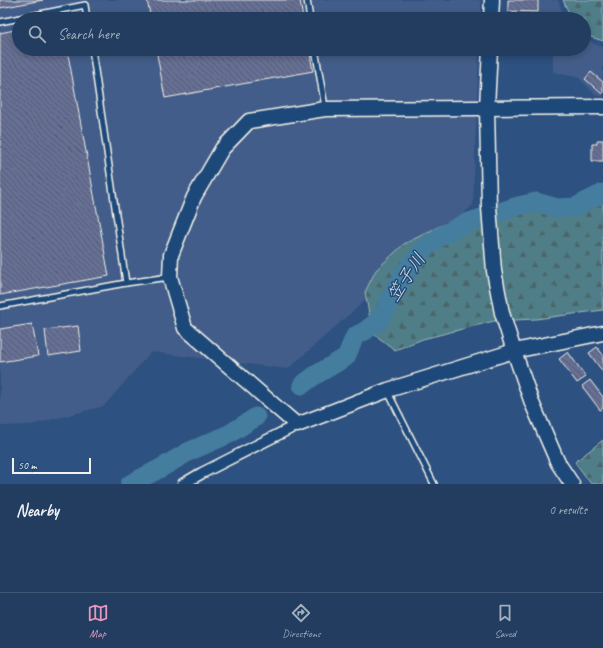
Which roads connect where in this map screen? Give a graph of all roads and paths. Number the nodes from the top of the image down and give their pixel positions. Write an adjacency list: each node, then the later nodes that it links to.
1 (307, 0): 5 (lane)
2 (492, 0): 6 (street)
3 (85, 3): 4 (lane)
4 (45, 12)
5 (309, 12)
6 (491, 12)
7 (12, 19): 8 (lane)
8 (0, 22)
9 (93, 56): 16 (lane)
10 (316, 56): 14 (lane)
11 (490, 56): 12 (street)
12 (487, 107): 13 (street); 14 (street); 19 (street)
13 (603, 107)
14 (325, 109): 15 (street)
15 (170, 277): 16 (lane); 21 (street)
16 (126, 283): 17 (lane)
17 (0, 306)
18 (603, 333): 19 (street)
19 (514, 351): 20 (street); 24 (street)
20 (388, 390): 21 (street); 23 (lane)
21 (297, 425): 22 (street)
22 (183, 484)
23 (434, 484)
24 (572, 484)

